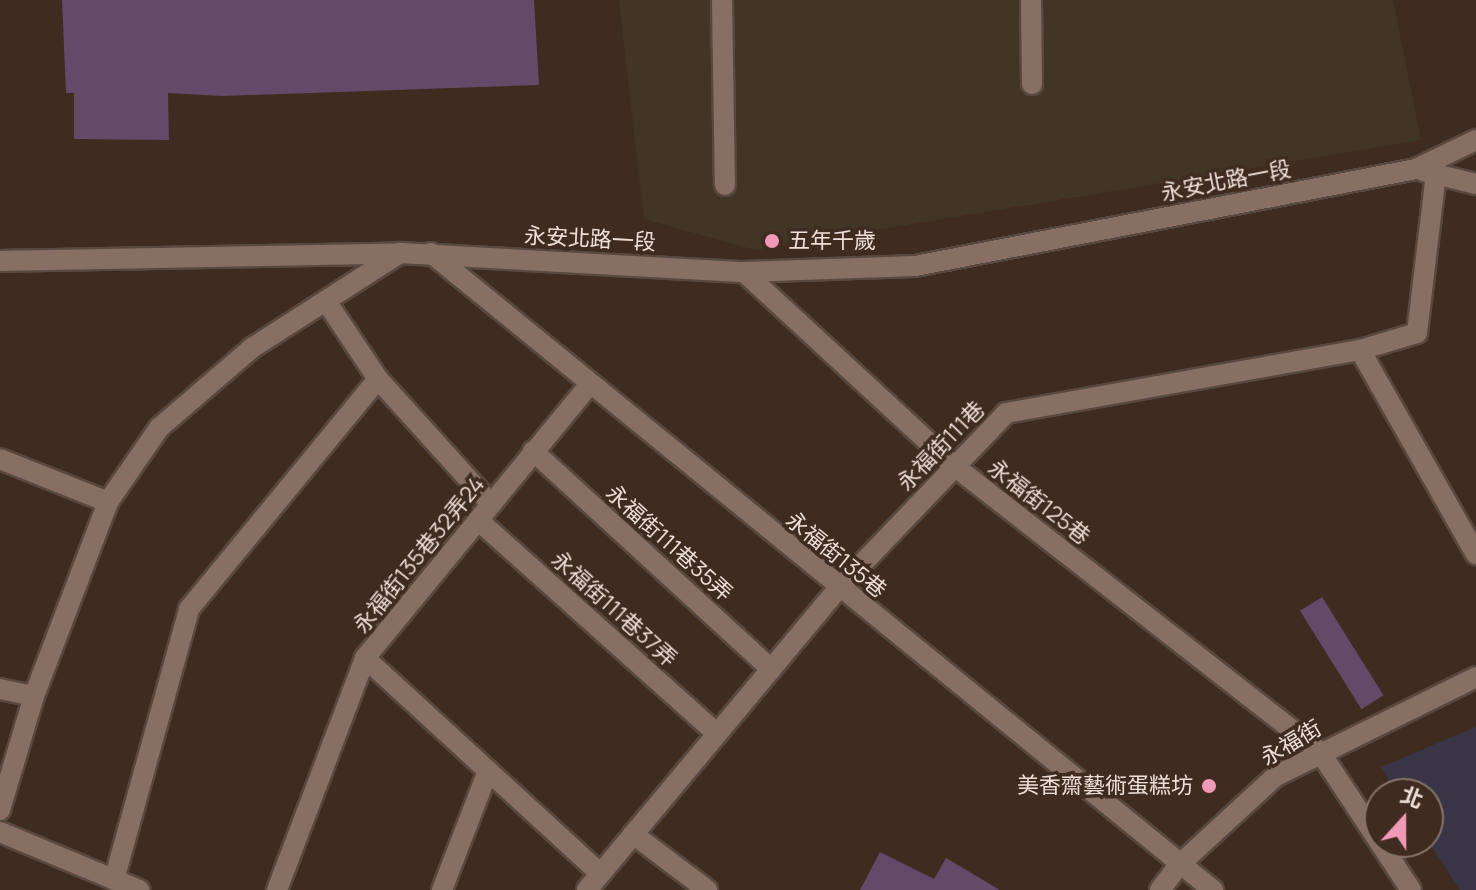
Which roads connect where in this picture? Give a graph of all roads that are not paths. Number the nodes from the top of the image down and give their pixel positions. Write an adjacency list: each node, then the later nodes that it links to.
1 (722, 0): 8 (street)
2 (1031, 0): 3 (street)
3 (1032, 84)
4 (1476, 140): 5 (street, 永安北路一段)
5 (1416, 169): 6 (street); 12 (street, 永安北路一段)
6 (1436, 174): 7 (street); 14 (street, 永福街111巷)
7 (1476, 184)
8 (725, 185)
9 (400, 253): 10 (street, 永安北路一段); 11 (street, 永安北路一段); 13 (street)
10 (431, 253): 12 (street, 永安北路一段); 16 (street, 永福街135巷)
11 (0, 261)
12 (744, 272): 19 (street, 永福街125巷)
13 (326, 301): 15 (street); 20 (street)
14 (1360, 350): 19 (street, 永福街111巷); 23 (street)
15 (378, 379): 21 (street); 38 (street)
16 (590, 384): 17 (street, 永福街135巷32弄24); 24 (street, 永福街135巷)
17 (533, 451): 21 (street, 永福街135巷32弄24); 26 (street, 永福街111巷35弄)
18 (0, 459): 20 (street)
19 (953, 465): 24 (street, 永福街111巷); 31 (street, 永福街125巷)
20 (108, 502): 29 (street)
21 (491, 504): 22 (street, 永福街135巷32弄24)
22 (478, 520): 25 (street, 永福街135巷32弄24); 30 (street, 永福街111巷37弄)
23 (1476, 554)
24 (839, 588): 26 (street, 永福街111巷); 36 (street, 永福街135巷)
25 (365, 658): 32 (street, 永福街135巷32弄24); 40 (street)
26 (771, 669): 30 (street, 永福街111巷)
27 (1476, 677): 31 (street, 永福街)
28 (0, 689): 29 (street)
29 (34, 696): 33 (street)
30 (717, 734): 35 (street, 永福街111巷)
31 (1320, 752): 36 (street, 永福街); 46 (street, 永福街125巷)
32 (488, 771): 37 (street, 永福街135巷32弄24); 41 (street)
33 (0, 810)
34 (0, 832): 38 (street)
35 (633, 834): 37 (street, 永福街111巷); 43 (street)
36 (1178, 866): 44 (street, 永福街); 45 (street, 永福街135巷)
37 (600, 873): 42 (street, 永福街111巷)
38 (114, 880): 39 (street)
39 (139, 890)
40 (277, 890)
41 (442, 890)
42 (587, 890)
43 (707, 890)
44 (1160, 890)
45 (1213, 890)
46 (1411, 890)

